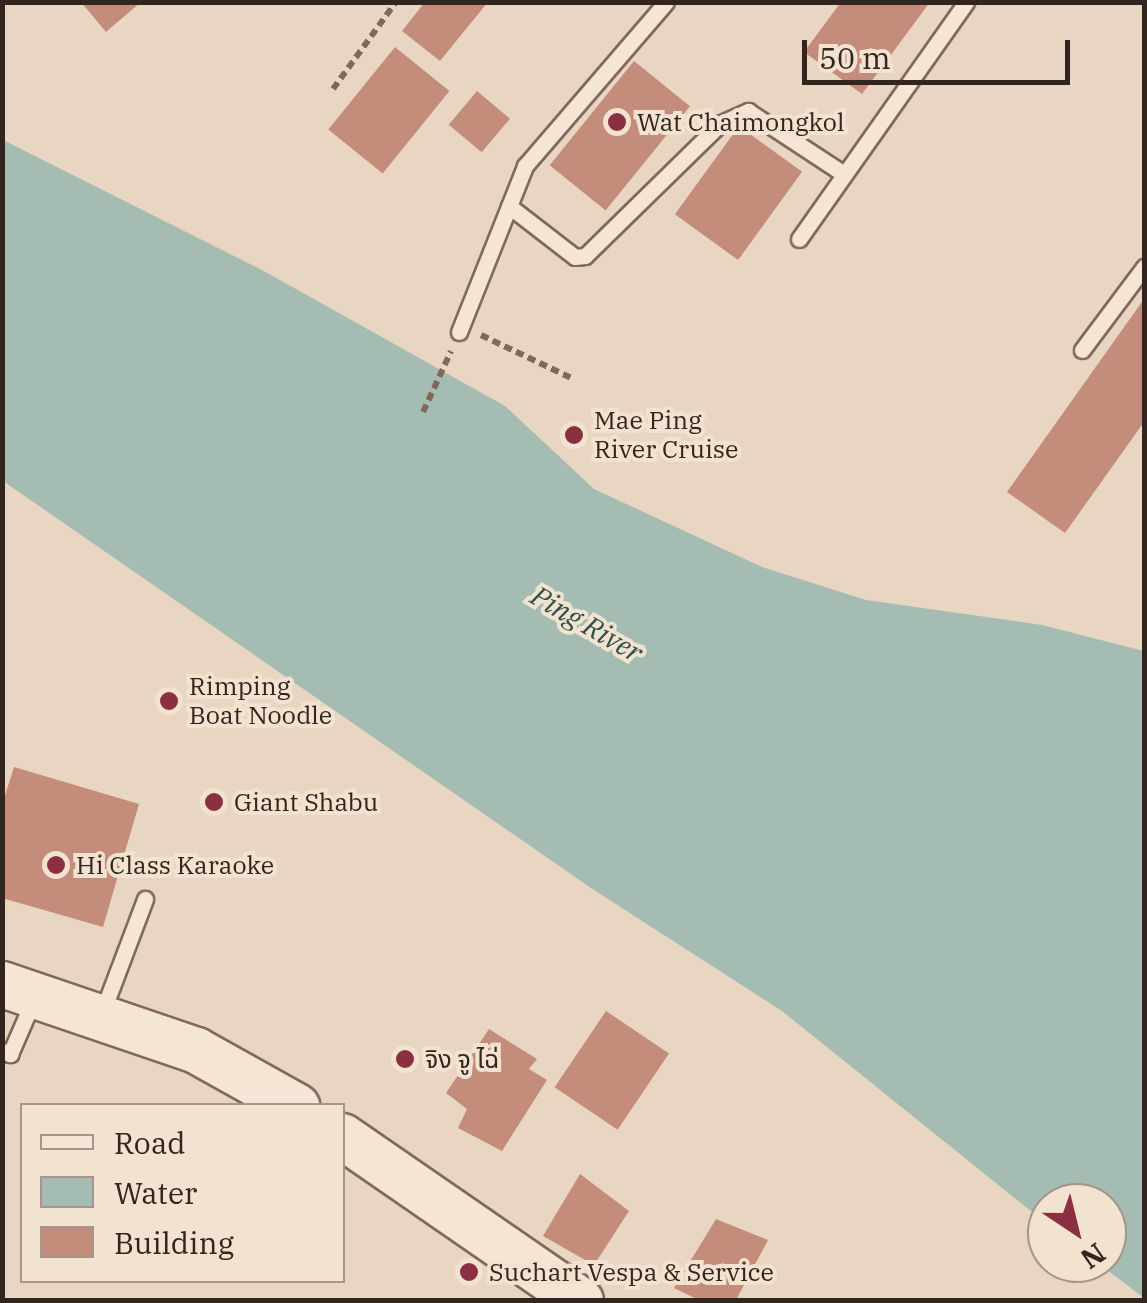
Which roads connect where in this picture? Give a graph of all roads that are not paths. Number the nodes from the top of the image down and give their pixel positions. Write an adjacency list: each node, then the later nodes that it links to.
1 (666, 2): 4 (lane)
2 (966, 2): 3 (lane)
3 (844, 174): 4 (lane); 5 (lane)
4 (509, 206): 7 (lane)
5 (798, 239)
6 (1144, 267): 8 (lane)
7 (460, 329)
8 (1082, 350)
9 (145, 899): 11 (lane)
10 (19, 989): 11 (main road); 12 (lane)
11 (101, 1017): 13 (main road)
12 (2, 1052)
13 (291, 1103)
14 (345, 1138): 15 (main road)
15 (580, 1300)

